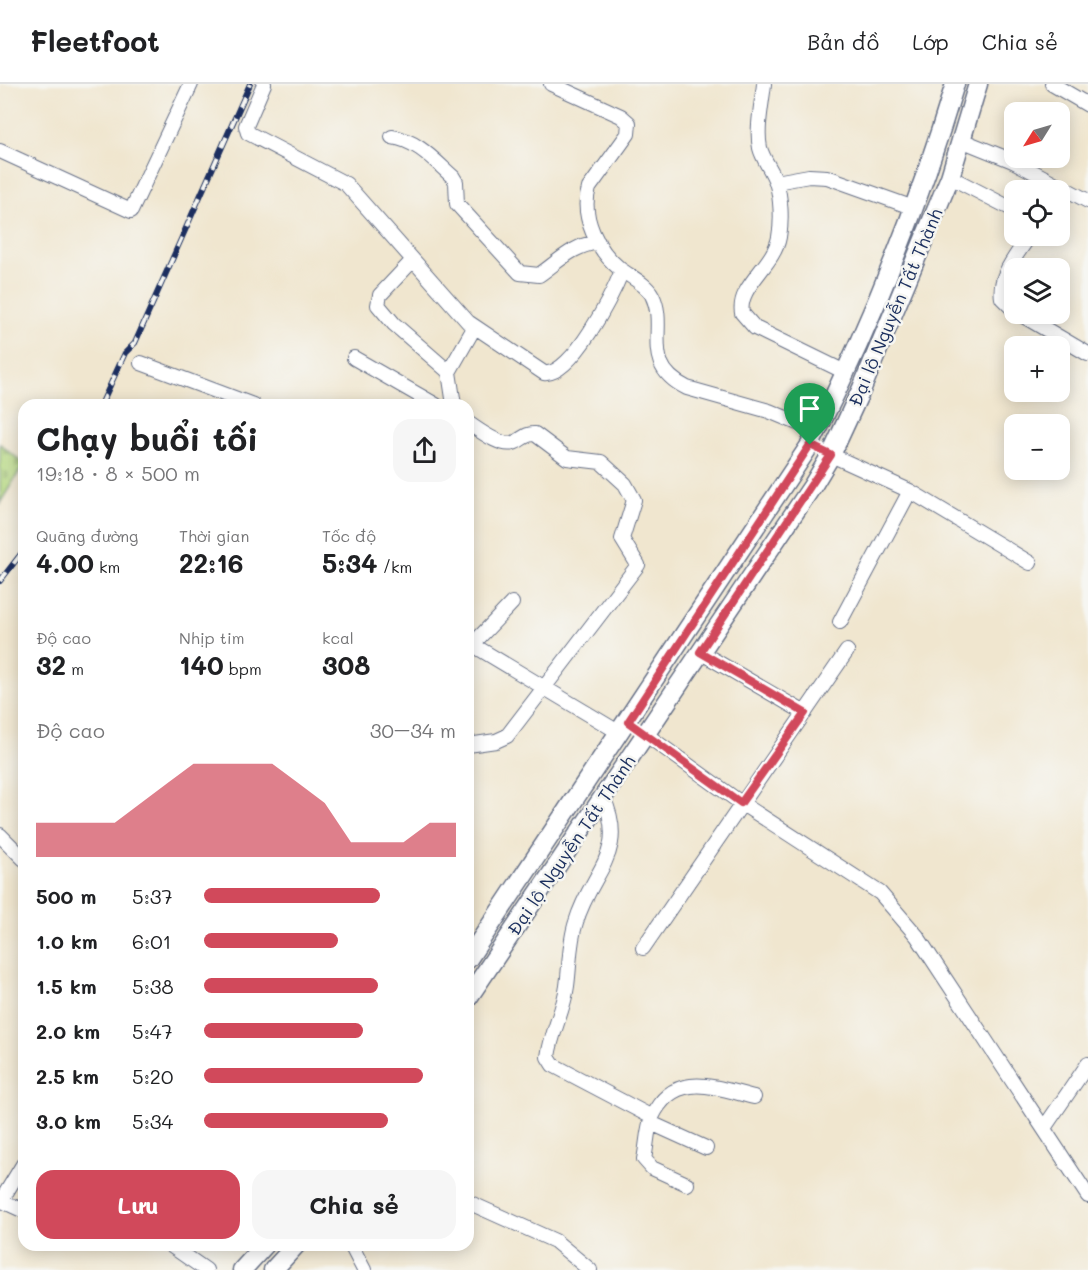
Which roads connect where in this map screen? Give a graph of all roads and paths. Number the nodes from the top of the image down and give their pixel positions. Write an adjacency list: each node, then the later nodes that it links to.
1 (191, 84): 11 (street)
2 (264, 84): 18 (street)
3 (551, 84): 17 (street)
4 (764, 84): 13 (street)
5 (955, 84): 16 (main road, Đại lộ Nguyễn Tất Thành)
6 (978, 84): 10 (main road, Đại lộ Nguyễn Tất Thành)
7 (1052, 84): 8 (street)
8 (1088, 105)
9 (393, 137): 17 (street)
10 (962, 140): 12 (main road, Đại lộ Nguyễn Tất Thành); 14 (street)
11 (0, 151)
12 (950, 177): 15 (street); 34 (main road, Đại lộ Nguyễn Tất Thành)
13 (776, 182): 16 (street); 28 (street)
14 (1088, 201)
15 (1004, 205)
16 (914, 208): 28 (main road, Đại lộ Nguyễn Tất Thành)
17 (598, 242): 19 (street)
18 (413, 260): 23 (street); 27 (street)
19 (622, 271): 23 (street); 33 (street)
20 (1004, 280): 21 (street)
21 (1004, 300)
22 (1037, 324): 24 (street)
23 (474, 328): 27 (street)
24 (1088, 354)
25 (354, 358): 30 (street)
26 (141, 363): 29 (street)
27 (449, 372): 31 (street)
28 (847, 372): 33 (main road, Đại lộ Nguyễn Tất Thành)
29 (237, 399)
30 (426, 399)
31 (453, 399)
32 (474, 426): 43 (street)
33 (813, 438): 34 (main road); 45 (main road, Đại lộ Nguyễn Tất Thành)
34 (831, 455): 35 (street); 42 (main road, Đại lộ Nguyễn Tất Thành)
35 (910, 491): 36 (street); 38 (street)
36 (1030, 563)
37 (512, 603): 39 (street)
38 (840, 622)
39 (474, 639)
40 (474, 645): 43 (street)
41 (848, 651): 44 (street)
42 (700, 652): 44 (street); 46 (main road, Đại lộ Nguyễn Tất Thành)
43 (545, 688): 45 (street); 47 (street)
44 (805, 713): 49 (street)
45 (624, 728): 46 (main road); 53 (main road, Đại lộ Nguyễn Tất Thành)
46 (645, 734): 48 (main road, Đại lộ Nguyễn Tất Thành); 49 (street)
47 (474, 744)
48 (603, 797): 54 (main road, Đại lộ Nguyễn Tất Thành); 57 (street)
49 (741, 803): 52 (street); 58 (street)
50 (0, 835): 51 (street)
51 (18, 853)
52 (643, 948)
53 (474, 950)
54 (474, 989)
55 (1088, 1064): 58 (street)
56 (754, 1096): 57 (street)
57 (652, 1120): 59 (street); 61 (street)
58 (1044, 1128): 62 (street)
59 (706, 1148)
60 (18, 1173): 63 (street)
61 (687, 1184)
62 (1088, 1196)
63 (1, 1201): 65 (street)
64 (474, 1206): 74 (street)
65 (18, 1208)
66 (179, 1251): 70 (street)
67 (259, 1251): 71 (main road)
68 (290, 1251): 72 (main road)
69 (354, 1251): 73 (street)
70 (206, 1270)
71 (242, 1270)
72 (273, 1270)
73 (364, 1270)
74 (590, 1270)

